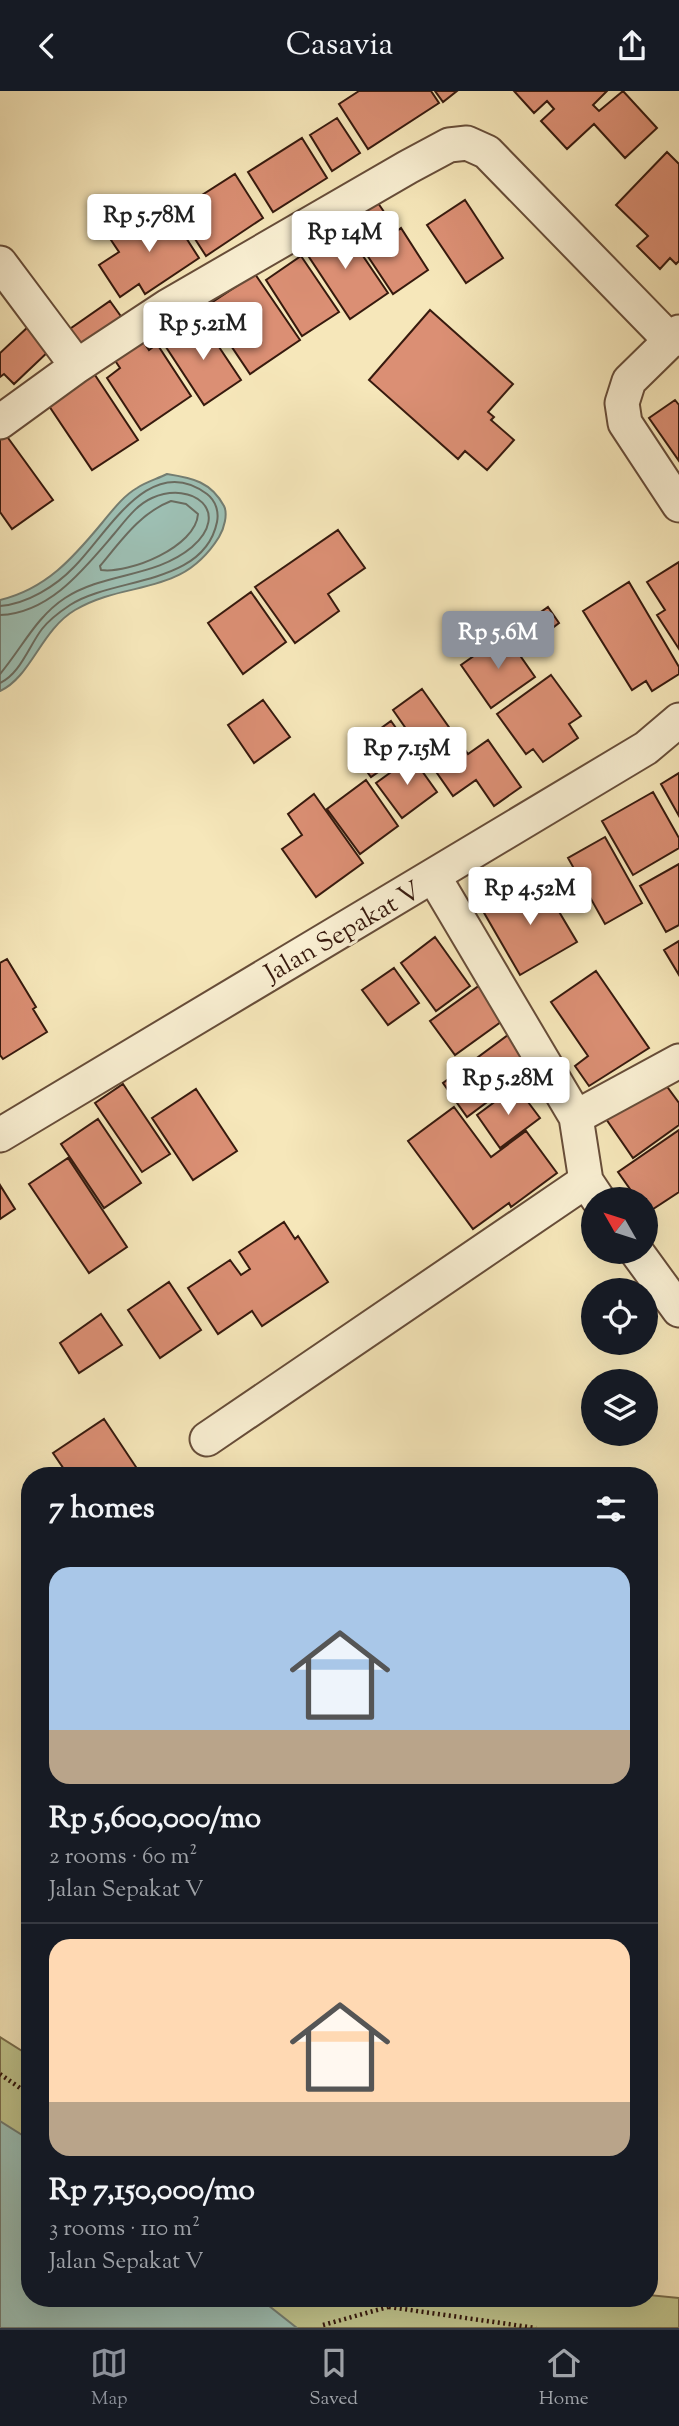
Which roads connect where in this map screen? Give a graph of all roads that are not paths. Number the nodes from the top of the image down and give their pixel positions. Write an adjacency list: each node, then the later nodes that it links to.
1 (0, 263): 3 (street)
2 (675, 337): 3 (street); 5 (street)
3 (77, 366): 4 (street)
4 (0, 422)
5 (679, 505)
6 (679, 720): 7 (street, Jalan Sepakat V)
7 (433, 877): 9 (street); 10 (street, Jalan Sepakat V)
8 (679, 1061): 9 (street)
9 (576, 1117): 11 (street)
10 (0, 1135)
11 (591, 1187)
12 (581, 1197): 15 (street)
13 (645, 1264): 14 (street)
14 (679, 1310)
15 (206, 1439)

